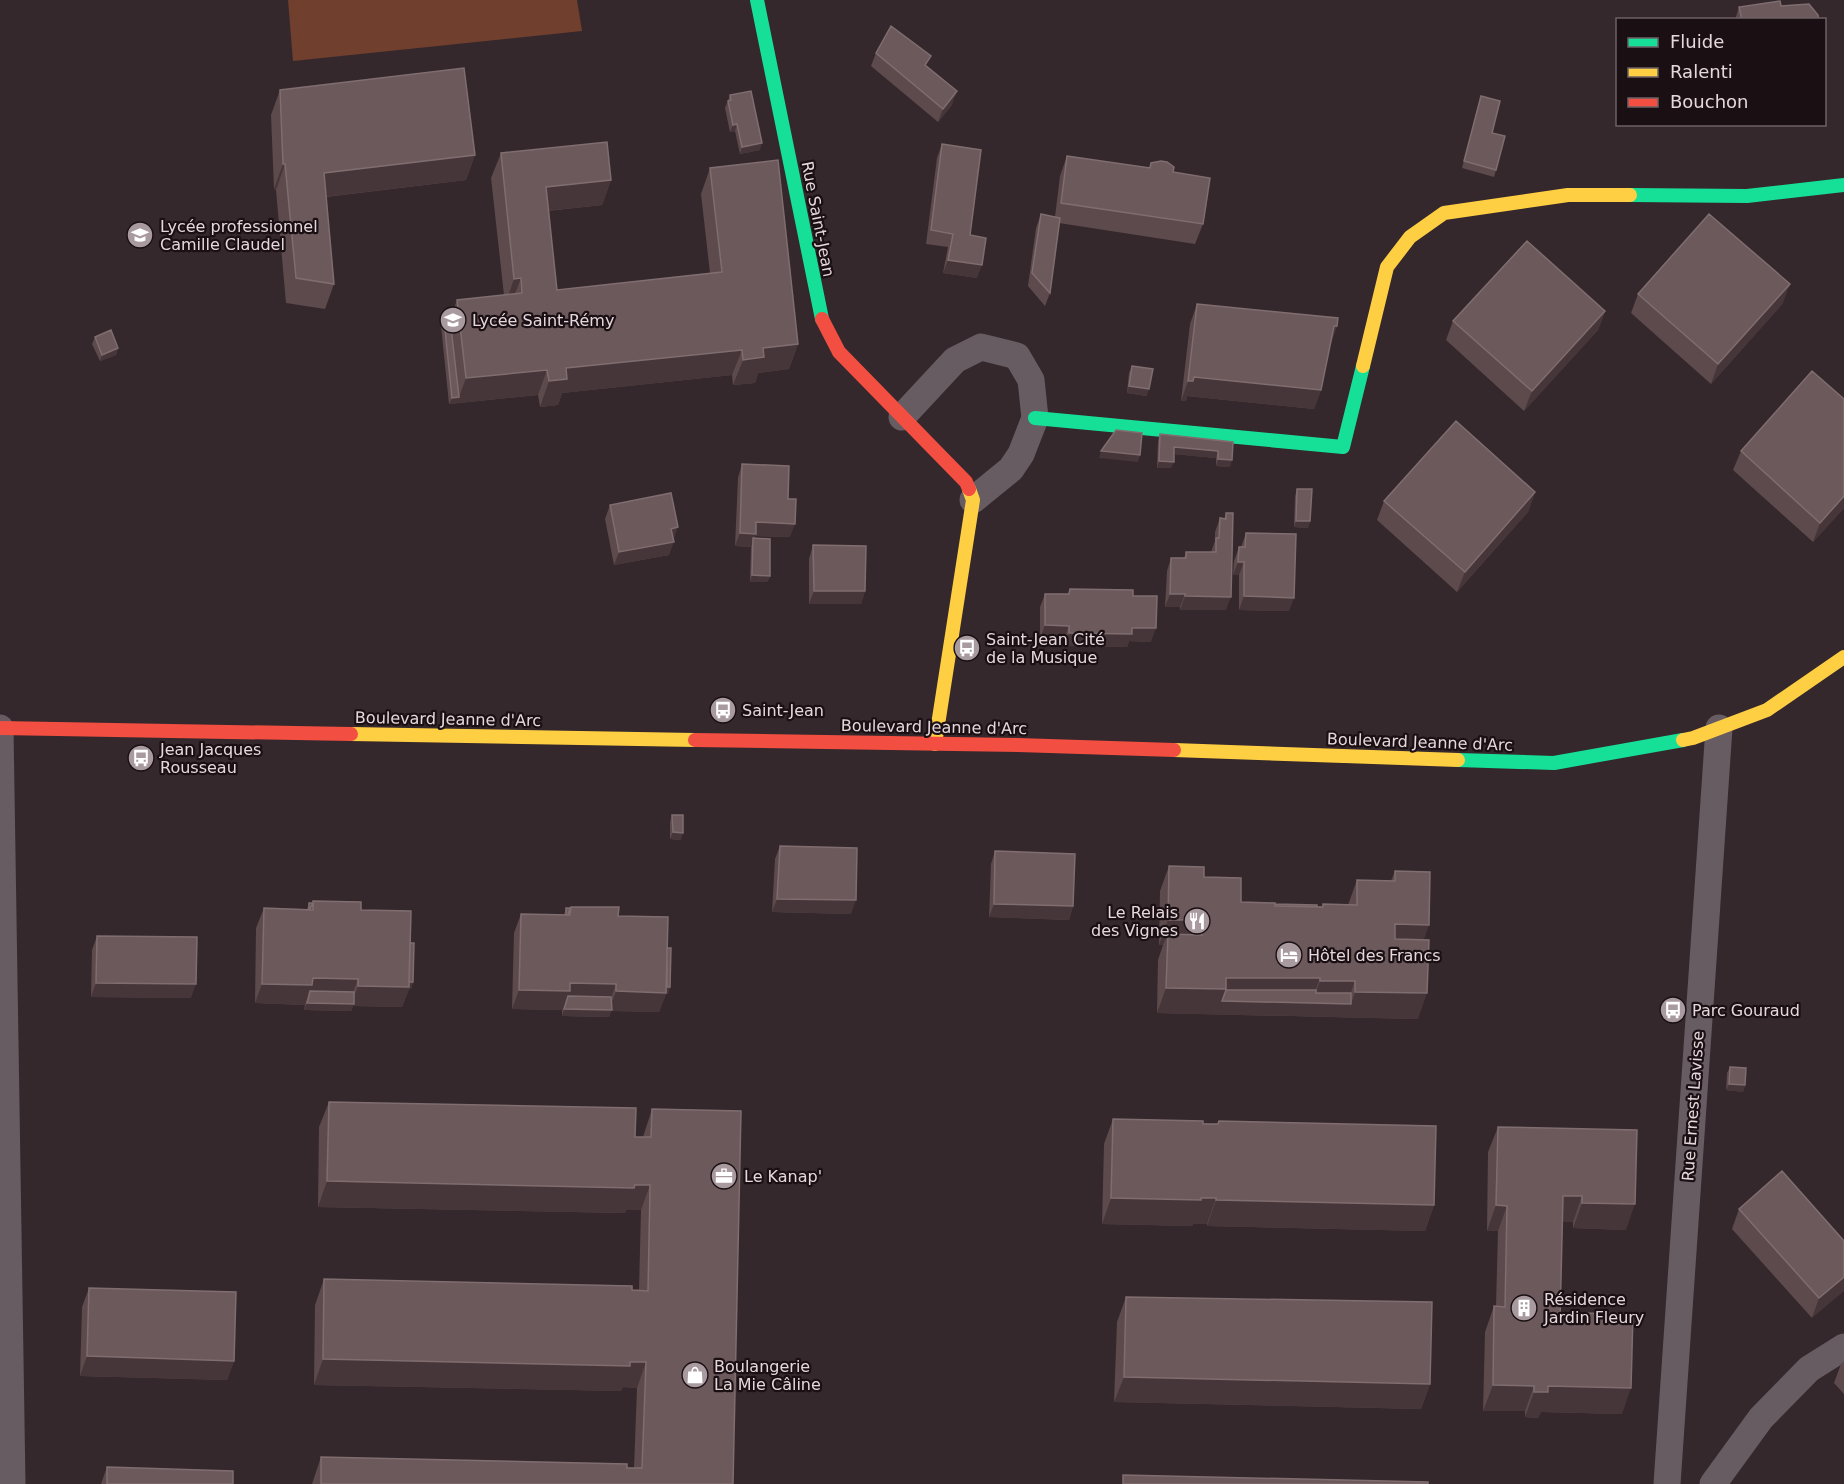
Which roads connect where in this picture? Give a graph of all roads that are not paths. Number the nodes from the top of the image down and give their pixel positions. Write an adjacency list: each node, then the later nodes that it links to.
1 (757, 0): 3 (street, Rue Saint-Jean)
2 (1844, 184): 4 (street)
3 (902, 417): 4 (street); 5 (street, Rue Saint-Jean)
4 (1035, 418): 5 (street)
5 (972, 500): 9 (street)
6 (1844, 657): 8 (street, Boulevard Jeanne d'Arc)
7 (0, 728): 9 (street, Boulevard Jeanne d'Arc); 10 (street)
8 (1719, 728): 9 (street, Boulevard Jeanne d'Arc); 13 (street, Rue Ernest Lavisse)
9 (935, 744)
10 (1, 825): 12 (street)
11 (1844, 1347): 14 (street)
12 (12, 1484)
13 (1666, 1484)
14 (1713, 1484)

